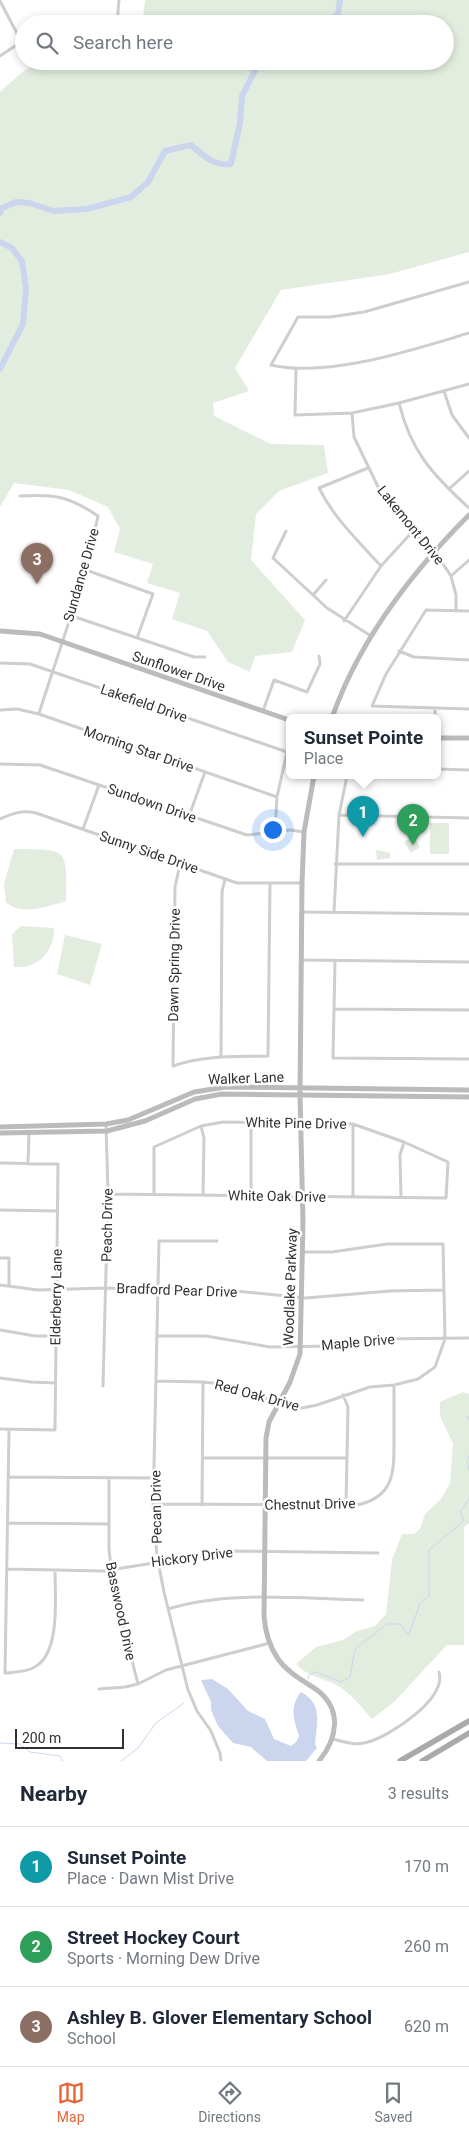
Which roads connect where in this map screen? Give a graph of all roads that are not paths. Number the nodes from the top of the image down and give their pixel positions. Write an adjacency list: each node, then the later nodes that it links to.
1 (119, 0): 3 (street)
2 (0, 1): 4 (street)
3 (118, 15)
4 (15, 28)
5 (15, 45): 6 (street)
6 (0, 56)
7 (469, 282): 9 (street)
8 (469, 334): 9 (street)
9 (296, 369): 13 (street)
10 (469, 384): 11 (street)
11 (444, 390): 12 (street); 14 (street)
12 (399, 403): 13 (street); 17 (street)
13 (352, 413): 15 (street, Lakemont Drive)
14 (469, 438)
15 (368, 468): 22 (street, Lakemont Drive); 25 (street)
16 (469, 471): 17 (street)
17 (448, 489): 19 (street)
18 (20, 496): 26 (street, Sundance Drive)
19 (469, 508)
20 (469, 515): 23 (street)
21 (286, 531): 29 (street)
22 (414, 531): 23 (street, Lakemont Drive); 25 (street)
23 (433, 554): 27 (street, Lakemont Drive); 35 (street)
24 (469, 560): 27 (street)
25 (381, 566): 33 (street)
26 (86, 570): 32 (street, Sundance Drive); 36 (street)
27 (451, 576): 30 (street, Lakemont Drive)
28 (326, 580): 29 (street)
29 (313, 595): 33 (street)
30 (456, 611): 31 (street); 38 (street)
31 (469, 611)
32 (72, 616): 36 (street); 37 (street, Sundance Drive)
33 (344, 621): 35 (street)
34 (0, 631): 37 (street, Sunflower Drive)
35 (371, 636): 49 (street)
36 (138, 638): 40 (street)
37 (62, 642): 43 (street, Sundance Drive); 47 (street, Sunflower Drive)
38 (399, 651): 41 (street); 44 (street)
39 (319, 656): 47 (street)
40 (205, 657)
41 (469, 660)
42 (0, 663): 43 (street, Lakefield Drive)
43 (52, 671): 48 (street, Sundance Drive); 54 (street, Lakefield Drive)
44 (435, 708): 45 (street); 50 (street)
45 (469, 709)
46 (0, 710): 48 (street, Morning Star Drive)
47 (263, 712): 51 (street, Sunflower Drive)
48 (39, 714): 59 (street, Morning Star Drive)
49 (334, 714)
50 (435, 714)
51 (286, 719)
52 (441, 738): 53 (street)
53 (469, 738)
54 (286, 752)
55 (286, 756): 63 (street, Lakefield Drive)
56 (0, 764): 62 (street, Sundown Drive)
57 (441, 769): 58 (street)
58 (469, 770)
59 (205, 772): 63 (street, Morning Star Drive); 65 (street)
60 (313, 779): 70 (street, Woodlake Parkway)
61 (346, 779): 64 (street)
62 (99, 785): 65 (street, Sundown Drive); 68 (street)
63 (277, 797): 69 (street)
64 (339, 815): 66 (street); 72 (street)
65 (189, 816): 69 (street, Sundown Drive)
66 (469, 818)
67 (0, 819): 68 (street, Sunny Side Drive)
68 (83, 829): 71 (street, Sunny Side Drive)
69 (275, 831): 70 (street, Sundown Drive)
70 (304, 832): 76 (street, Woodlake Parkway)
71 (180, 864): 74 (street, Sunny Side Drive); 85 (street, Dawn Spring Drive)
72 (335, 864): 73 (street); 78 (street)
73 (469, 864)
74 (225, 879): 75 (street, Sunny Side Drive); 85 (street)
75 (270, 883): 76 (street, Sunny Side Drive); 85 (street)
76 (302, 883): 77 (street, Woodlake Parkway)
77 (301, 912): 78 (street); 80 (street, Woodlake Parkway)
78 (334, 912): 79 (street)
79 (469, 914)
80 (301, 960): 81 (street); 87 (street, Woodlake Parkway)
81 (335, 961): 82 (street); 83 (street)
82 (469, 962)
83 (334, 1009): 84 (street); 86 (street)
84 (469, 1010)
85 (221, 1057)
86 (469, 1059)
87 (300, 1088): 88 (street, Walker Lane); 89 (street, Woodlake Parkway); 93 (street, Walker Lane)
88 (469, 1090)
89 (300, 1095): 90 (street, Walker Lane); 92 (street, Woodlake Parkway); 98 (street, Walker Lane)
90 (469, 1097)
91 (251, 1122): 92 (street, White Pine Drive); 96 (street, White Pine Drive); 107 (street)
92 (301, 1123): 94 (street, White Pine Drive); 108 (street, Woodlake Parkway)
93 (106, 1124): 95 (street, Walker Lane); 98 (street, Peach Drive)
94 (353, 1124): 101 (street, White Pine Drive); 109 (street)
95 (29, 1126): 97 (street, Walker Lane); 100 (street)
96 (201, 1126): 105 (street, White Pine Drive); 106 (street)
97 (0, 1127)
98 (107, 1131): 100 (street, Walker Lane); 104 (street, Peach Drive)
99 (0, 1133): 100 (street, Walker Lane)
100 (29, 1133): 103 (street)
101 (404, 1142): 110 (street); 111 (street, White Pine Drive)
102 (0, 1163): 103 (street)
103 (28, 1164): 113 (street, Elderberry Lane)
104 (108, 1194): 105 (street, White Oak Drive); 119 (street, Peach Drive)
105 (154, 1195): 106 (street, White Oak Drive)
106 (203, 1195): 107 (street, White Oak Drive)
107 (251, 1196): 108 (street, White Oak Drive)
108 (303, 1196): 109 (street, White Oak Drive); 115 (street, Woodlake Parkway)
109 (353, 1197): 110 (street, White Oak Drive)
110 (401, 1197): 111 (street, White Oak Drive)
111 (446, 1198)
112 (0, 1210): 113 (street)
113 (57, 1211): 121 (street, Elderberry Lane)
114 (217, 1241): 120 (street, Pecan Drive)
115 (302, 1252): 122 (street, Red Oak Drive); 123 (street, Woodlake Parkway)
116 (0, 1258): 118 (street)
117 (0, 1285): 118 (street, Bradford Pear Drive)
118 (9, 1286): 121 (street, Bradford Pear Drive)
119 (106, 1288): 120 (street, Bradford Pear Drive); 121 (street, Bradford Pear Drive); 135 (street, Peach Drive)
120 (158, 1288): 123 (street, Bradford Pear Drive); 126 (street, Pecan Drive)
121 (56, 1290): 125 (street, Elderberry Lane)
122 (443, 1290): 123 (street, Bradford Pear Drive); 128 (street, Red Oak Drive)
123 (301, 1298): 129 (street, Woodlake Parkway)
124 (0, 1330): 125 (street)
125 (56, 1336): 133 (street, Elderberry Lane)
126 (157, 1336): 129 (street, Maple Drive); 131 (street, Pecan Drive)
127 (469, 1338): 128 (street, Maple Drive)
128 (445, 1339): 129 (street, Maple Drive); 134 (street, Red Oak Drive)
129 (300, 1346): 137 (street, Woodlake Parkway)
130 (0, 1378): 133 (street)
131 (156, 1382): 132 (street, Red Oak Drive); 145 (street, Pecan Drive)
132 (203, 1382): 137 (street, Red Oak Drive); 140 (street)
133 (55, 1383): 139 (street, Elderberry Lane)
134 (394, 1385): 136 (street, Red Oak Drive); 147 (street, Chestnut Drive)
135 (103, 1386)
136 (343, 1395): 137 (street, Red Oak Drive); 142 (street)
137 (278, 1403): 141 (street, Woodlake Parkway)
138 (0, 1430): 139 (street)
139 (9, 1430): 143 (street)
140 (203, 1458): 141 (street); 148 (street)
141 (265, 1458): 142 (street); 149 (street, Woodlake Parkway)
142 (347, 1458): 147 (street)
143 (9, 1477): 144 (street); 150 (street)
144 (109, 1478): 145 (street); 151 (street, Basswood Drive)
145 (154, 1478): 146 (street, Pecan Drive)
146 (154, 1504): 148 (street, Chestnut Drive); 154 (street, Pecan Drive)
147 (346, 1504): 149 (street, Chestnut Drive)
148 (202, 1505): 149 (street, Chestnut Drive)
149 (265, 1505): 152 (street, Woodlake Parkway)
150 (8, 1523): 151 (street); 155 (street)
151 (109, 1524): 157 (street, Basswood Drive)
152 (265, 1551): 153 (street, Hickory Drive); 154 (street, Hickory Drive); 158 (street, Woodlake Parkway)
153 (378, 1553)
154 (158, 1562): 157 (street, Hickory Drive); 160 (street, Pecan Drive)
155 (7, 1569): 156 (street, Hickory Drive); 156 (street)
156 (55, 1570): 157 (street, Hickory Drive)
157 (111, 1570): 164 (street, Basswood Drive)
158 (265, 1598): 159 (street); 160 (street); 161 (street, Woodlake Parkway)
159 (363, 1600)
160 (168, 1609): 162 (street, Pecan Drive)
161 (270, 1642): 162 (street); 169 (street, Woodlake Parkway)
162 (182, 1666): 164 (street); 171 (street, Pecan Drive)
163 (439, 1672): 169 (street)
164 (138, 1684): 165 (street)
165 (100, 1689)
166 (469, 1722): 168 (main road)
167 (469, 1733): 170 (main road)
168 (441, 1738): 170 (main road); 173 (main road)
169 (333, 1739): 172 (street)
170 (446, 1747): 174 (main road)
171 (221, 1761)
172 (320, 1761)
173 (400, 1761)
174 (422, 1761)

